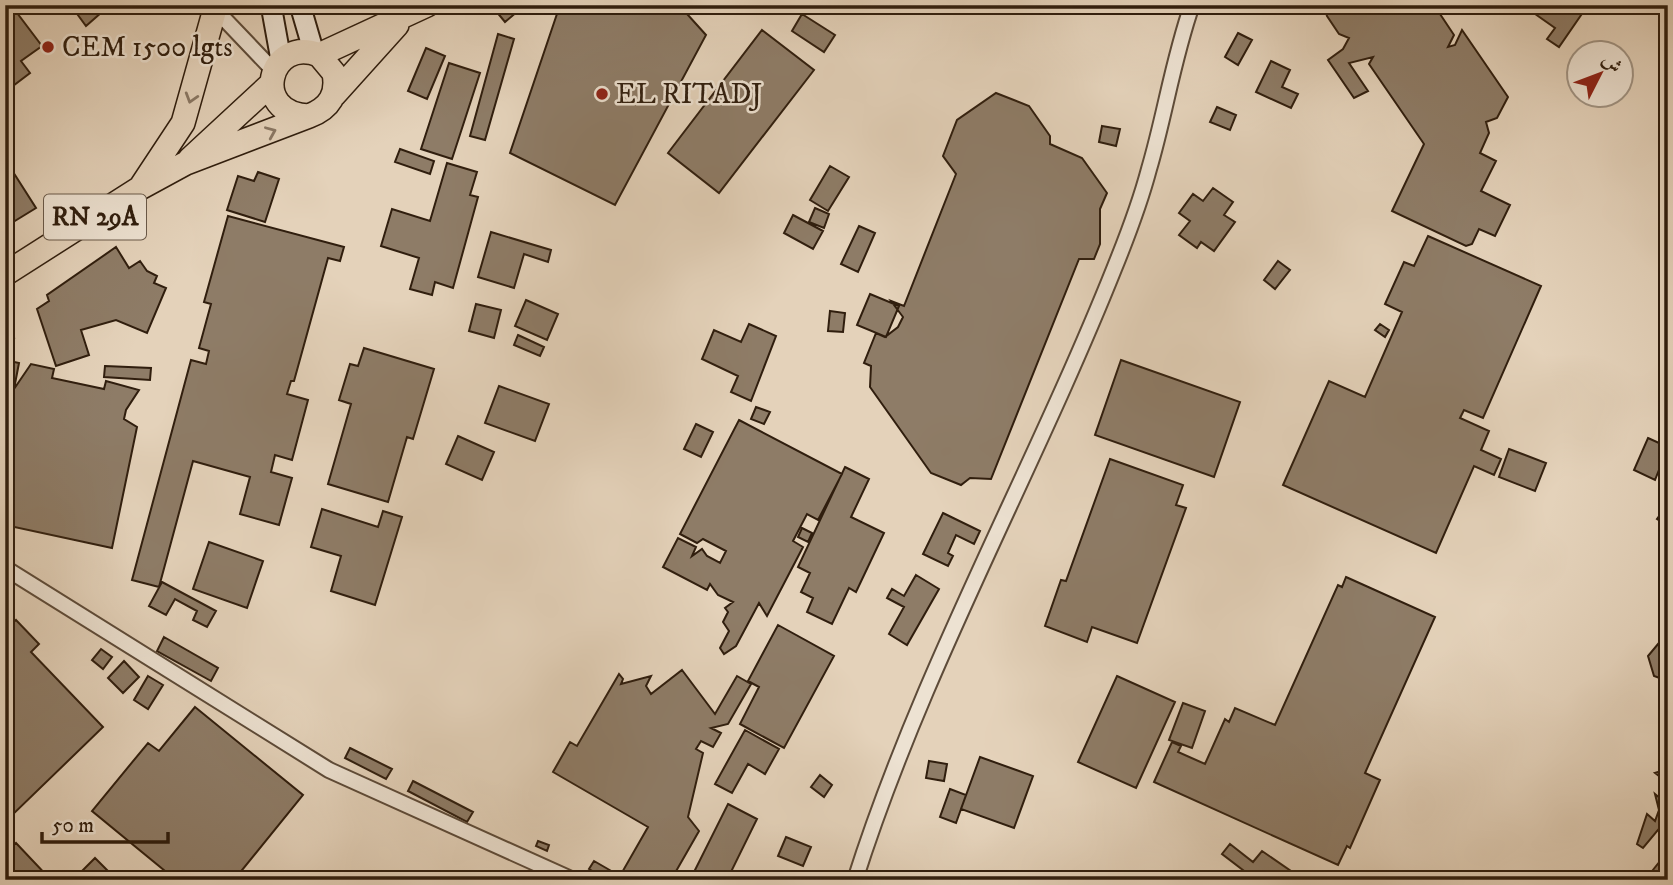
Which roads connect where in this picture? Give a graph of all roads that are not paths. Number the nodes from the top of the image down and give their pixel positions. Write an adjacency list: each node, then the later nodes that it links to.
1 (271, 5): 8 (street)
2 (300, 5): 7 (street)
3 (427, 5): 6 (main road)
4 (1192, 5): 16 (street)
5 (214, 7): 8 (street); 12 (main road, one-way to 12)
6 (404, 18): 7 (main road); 9 (main road)
7 (317, 54): 8 (main road); 9 (main road)
8 (276, 72): 10 (main road); 11 (main road, RN 29A)
9 (334, 95): 10 (main road)
10 (309, 116): 11 (main road, RN 29A, one-way to 10)
11 (186, 163): 12 (main road, RN 29A)
12 (140, 188): 13 (main road, RN 29A)
13 (5, 274)
14 (5, 568): 15 (street)
15 (573, 880)
16 (855, 880)

